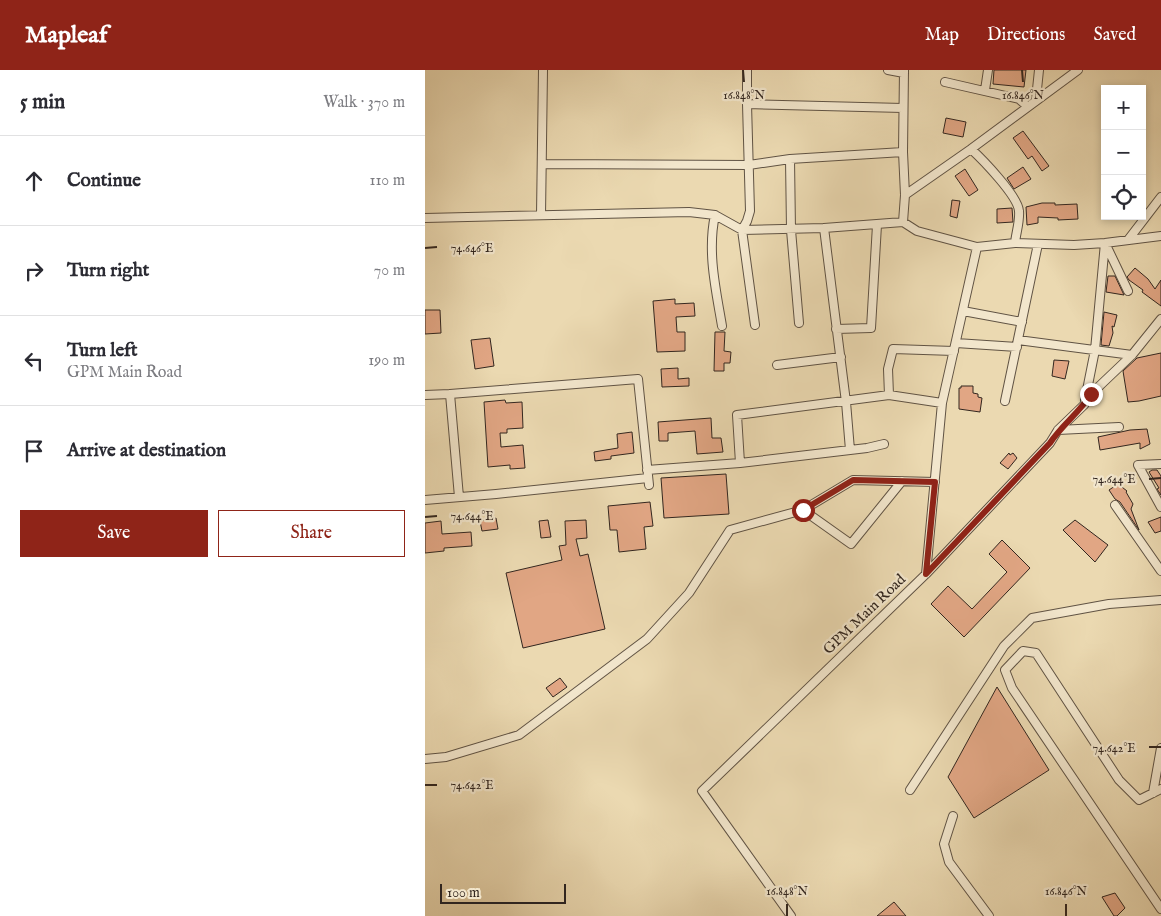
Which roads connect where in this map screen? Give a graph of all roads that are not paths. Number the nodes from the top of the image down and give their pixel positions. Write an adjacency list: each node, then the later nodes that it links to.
1 (543, 70): 17 (street)
2 (747, 70): 11 (street)
3 (888, 70): 7 (street)
4 (988, 70): 9 (street)
5 (1039, 70): 10 (street)
6 (1078, 70): 10 (street)
7 (904, 72): 13 (street)
8 (945, 82): 9 (street)
9 (985, 90): 12 (street)
10 (1036, 99): 12 (street)
11 (747, 104): 13 (street); 18 (street)
12 (1027, 106): 14 (street)
13 (903, 108): 15 (street)
14 (971, 149): 19 (street); 31 (street)
15 (903, 152): 16 (street); 19 (street)
16 (790, 159): 18 (street); 28 (street)
17 (543, 164): 18 (street); 21 (street)
18 (749, 165): 27 (street)
19 (905, 194): 24 (street)
20 (1161, 198): 30 (street)
21 (541, 215): 22 (street); 23 (street)
22 (715, 215): 27 (street); 41 (street)
23 (425, 218)
24 (903, 222): 25 (street); 34 (street)
25 (877, 225): 26 (street); 42 (street)
26 (825, 228): 28 (street); 42 (street)
27 (742, 230): 28 (street); 40 (street)
28 (791, 230): 39 (street)
29 (1161, 236): 30 (street)
30 (1128, 240): 32 (street)
31 (1015, 243): 33 (street); 34 (street)
32 (1105, 243): 33 (street); 35 (street); 45 (street)
33 (1038, 244): 38 (street)
34 (977, 247): 36 (street)
35 (1128, 291)
36 (963, 311): 38 (street); 44 (street)
37 (1161, 319): 46 (street, GPM Main Road)
38 (1022, 322): 43 (street)
39 (799, 323)
40 (755, 325)
41 (722, 326)
42 (837, 330): 47 (street)
43 (1017, 344): 44 (street); 45 (street); 53 (street)
44 (955, 347): 50 (street); 54 (street)
45 (1095, 350): 46 (street); 55 (street)
46 (1132, 355): 55 (street, GPM Main Road)
47 (841, 357): 48 (street); 52 (street)
48 (777, 365)
49 (450, 394): 51 (street); 62 (street); 65 (street)
50 (889, 395): 52 (street); 54 (street)
51 (425, 396)
52 (846, 402): 59 (street); 60 (street)
53 (1005, 402)
54 (942, 403): 64 (street)
55 (1084, 405): 57 (street, GPM Main Road)
56 (1119, 427): 57 (street)
57 (1058, 430): 71 (street, GPM Main Road)
58 (884, 444): 59 (street)
59 (850, 450): 60 (street)
60 (740, 463): 62 (street)
61 (1161, 464): 68 (street)
62 (648, 477): 65 (street)
63 (902, 481): 64 (street); 69 (street); 69 (street)
64 (935, 482): 71 (street)
65 (459, 497): 66 (street)
66 (425, 500)
67 (1115, 505): 70 (street)
68 (1161, 507)
69 (803, 510): 74 (street)
70 (1161, 571)
71 (926, 574): 80 (street, GPM Main Road)
72 (1161, 600): 76 (street)
73 (1161, 748): 77 (street)
74 (425, 759)
75 (1161, 789): 77 (street)
76 (910, 790)
77 (1153, 793): 79 (street)
78 (953, 816): 81 (street)
79 (1161, 909)
80 (791, 916)
81 (989, 916)

